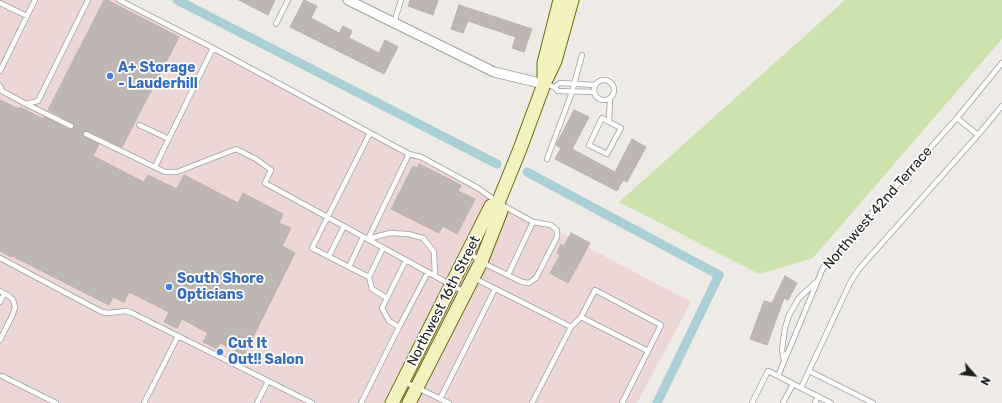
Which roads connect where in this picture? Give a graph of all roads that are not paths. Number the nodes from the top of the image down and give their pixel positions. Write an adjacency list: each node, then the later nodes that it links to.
1 (35, 0): 10 (lane)
2 (88, 0): 24 (lane)
3 (119, 0): 13 (lane)
4 (288, 0): 12 (lane)
5 (348, 0): 11 (street)
6 (401, 0): 11 (lane)
7 (560, 0): 20 (street, Northwest 16th Street)
8 (572, 0): 20 (street, Northwest 16th Street)
9 (0, 3): 10 (lane)
10 (27, 16): 16 (lane)
11 (394, 23): 20 (street)
12 (276, 24)
13 (213, 48): 30 (lane); 33 (lane)
14 (582, 56): 17 (lane)
15 (1002, 63): 26 (lane, Northwest 42nd Terrace)
16 (0, 71)
17 (574, 84): 18 (lane); 20 (lane); 21 (lane)
18 (595, 85): 22 (lane); 23 (lane)
19 (0, 86): 24 (lane)
20 (549, 86): 21 (lane); 37 (street, Northwest 16th Street)
21 (572, 92): 22 (lane); 35 (lane)
22 (594, 92): 23 (lane)
23 (610, 99): 27 (lane)
24 (26, 104): 29 (lane)
25 (1002, 106): 32 (lane, Northwest 42nd Terrace)
26 (957, 118): 32 (lane); 54 (lane, Northwest 42nd Terrace)
27 (609, 122): 27 (lane)
28 (139, 125): 33 (lane)
29 (71, 126)
30 (370, 133): 34 (lane); 38 (lane)
31 (86, 134): 36 (lane)
32 (978, 135): 68 (lane, Northwest 42nd Terrace)
33 (169, 138): 36 (lane)
34 (409, 154): 37 (lane); 41 (lane)
35 (547, 158)
36 (155, 167): 38 (lane)
37 (498, 203): 39 (lane); 43 (street, Northwest 16th Street); 47 (street, Northwest 16th Street)
38 (327, 217): 40 (lane); 44 (lane)
39 (533, 222): 50 (lane); 50 (lane)
40 (344, 226): 41 (lane); 44 (lane)
41 (365, 238): 42 (lane); 48 (lane); 51 (lane)
42 (383, 248): 46 (lane); 52 (lane)
43 (468, 252): 47 (lane); 55 (street, Northwest 16th Street)
44 (329, 256): 48 (lane)
45 (0, 258): 64 (lane)
46 (406, 260): 49 (lane); 59 (lane)
47 (481, 262): 50 (lane); 53 (street, Northwest 16th Street)
48 (349, 267): 52 (lane)
49 (428, 272): 51 (lane); 62 (lane)
50 (508, 275)
51 (435, 276): 55 (lane)
52 (369, 277): 59 (lane)
53 (473, 278): 56 (lane); 58 (street, Northwest 16th Street)
54 (818, 280): 67 (lane, Northwest 42nd Terrace); 67 (lane)
55 (452, 285): 58 (lane); 72 (street, Northwest 16th Street)
56 (495, 289): 63 (lane); 77 (lane)
57 (2, 292): 60 (lane); 65 (lane)
58 (466, 293): 74 (street, Northwest 16th Street)
59 (387, 298): 62 (lane)
60 (0, 302)
61 (581, 316): 63 (lane); 66 (lane); 66 (lane)
62 (400, 327): 82 (lane)
63 (571, 327): 86 (lane)
64 (178, 336): 71 (lane); 79 (lane)
65 (0, 340)
66 (648, 351): 87 (lane)
67 (784, 361): 70 (lane, Northwest 42nd Terrace)
68 (809, 371): 75 (lane, Northwest 42nd Terrace); 92 (lane)
69 (2, 376): 78 (lane)
70 (778, 376): 73 (lane); 88 (lane)
71 (268, 381): 80 (lane); 81 (lane)
72 (403, 382): 74 (lane); 83 (street, Northwest 16th Street)
73 (793, 384): 75 (lane); 89 (lane)
74 (416, 388): 77 (lane); 84 (street, Northwest 16th Street)
75 (801, 388): 76 (lane)
76 (818, 396): 90 (lane); 91 (lane)
77 (440, 398): 85 (lane)
78 (56, 403)
79 (144, 403)
80 (257, 403)
81 (312, 403)
82 (361, 403)
83 (392, 403)
84 (409, 403)
85 (449, 403)
86 (532, 403)
87 (622, 403)
88 (752, 403)
89 (783, 403)
90 (815, 403)
91 (831, 403)
92 (873, 403)

